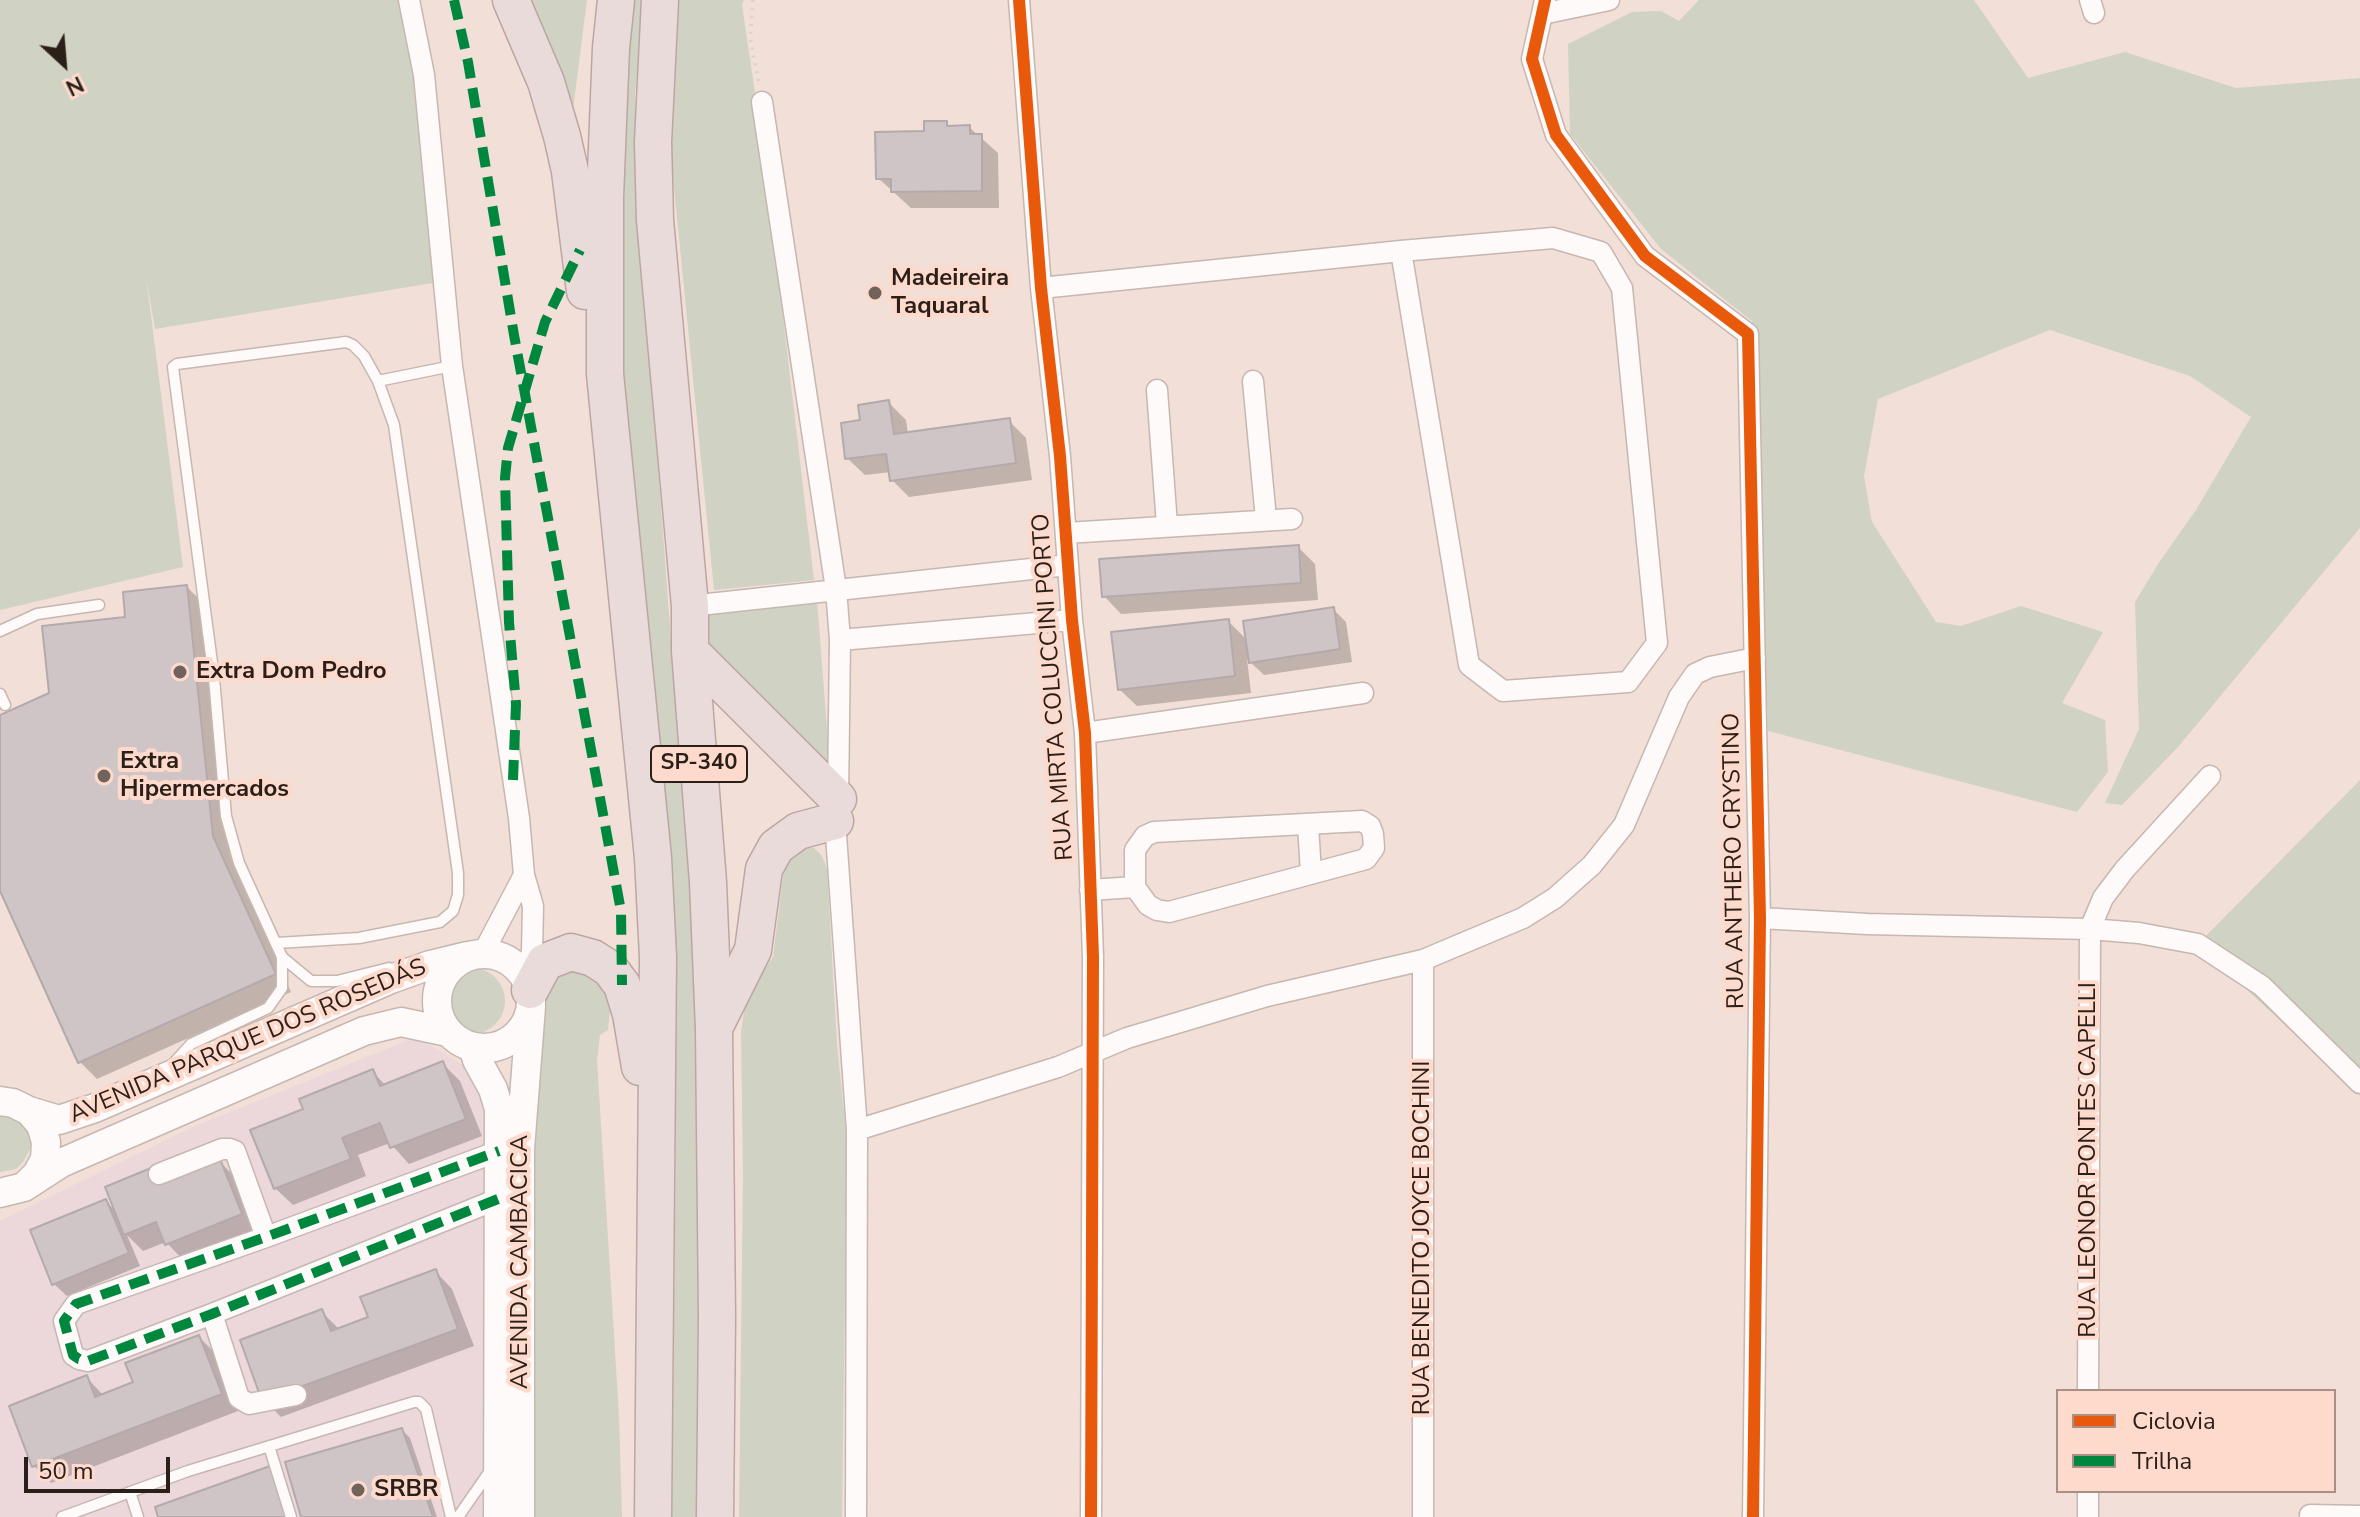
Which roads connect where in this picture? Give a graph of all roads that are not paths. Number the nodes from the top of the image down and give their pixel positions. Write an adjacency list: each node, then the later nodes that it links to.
1 (409, 0): 11 (street)
2 (511, 0): 15 (highway)
3 (616, 0): 15 (highway, SP-340)
4 (1019, 0): 10 (street, RUA MIRTA COLUCCINI PORTO)
5 (1609, 0): 7 (street)
6 (661, 4): 23 (highway, SP-340)
7 (1543, 7): 28 (street, RUA ANTHERO CRYSTINO)
8 (762, 102): 21 (street)
9 (1401, 251): 9 (street); 10 (street)
10 (1041, 288): 19 (street, RUA MIRTA COLUCCINI PORTO)
11 (452, 366): 12 (lane); 35 (street)
12 (378, 381): 40 (lane); 40 (lane)
13 (1253, 381): 16 (street)
14 (1157, 390): 18 (street)
15 (616, 500): 63 (highway, SP-340)
16 (1266, 519): 17 (street); 18 (street)
17 (1292, 519)
18 (1167, 525): 19 (street)
19 (1066, 533): 20 (street, RUA MIRTA COLUCCINI PORTO)
20 (1068, 565): 21 (street); 24 (street, RUA MIRTA COLUCCINI PORTO)
21 (836, 589): 23 (street); 26 (street)
22 (99, 605): 25 (lane)
23 (690, 606): 27 (highway, SP-340)
24 (1072, 620): 26 (street); 30 (street, RUA MIRTA COLUCCINI PORTO)
25 (0, 631)
26 (840, 640): 32 (street)
27 (690, 651): 32 (highway); 46 (highway, SP-340)
28 (1755, 658): 38 (street, RUA ANTHERO CRYSTINO); 43 (street)
29 (1363, 693): 30 (street)
30 (1085, 733): 37 (street, RUA MIRTA COLUCCINI PORTO)
31 (2210, 776): 39 (street)
32 (837, 810): 46 (highway); 53 (street)
33 (1308, 825): 34 (street); 34 (street); 36 (street)
34 (1311, 873): 36 (street)
35 (524, 875): 41 (street); 45 (street)
36 (1135, 887): 37 (street)
37 (1090, 890): 49 (street, RUA MIRTA COLUCCINI PORTO)
38 (1760, 918): 39 (street); 81 (street, RUA ANTHERO CRYSTINO)
39 (2090, 929): 51 (street); 60 (street, RUA LEONOR PONTES CAPELLI)
40 (277, 943): 42 (lane)
41 (475, 955): 44 (street, AVENIDA PARQUE DOS ROSEDÁS); 45 (street); 47 (street)
42 (282, 957): 44 (lane); 50 (lane)
43 (1423, 960): 49 (street); 80 (street, RUA BENEDITO JOYCE BOCHINI)
44 (430, 965): 50 (street, AVENIDA PARQUE DOS ROSEDÁS)
45 (529, 991): 48 (street); 63 (highway); 75 (street, AVENIDA CAMBACICA)
46 (714, 1029): 77 (highway, SP-340)
47 (448, 1032): 48 (street); 56 (street)
48 (473, 1047): 54 (street, AVENIDA CAMBACICA)
49 (1094, 1053): 53 (street); 79 (street, RUA MIRTA COLUCCINI PORTO)
50 (154, 1082): 52 (street, AVENIDA PARQUE DOS ROSEDÁS)
51 (2360, 1083)
52 (8, 1103): 56 (street)
53 (857, 1130): 78 (street)
54 (499, 1151): 57 (street, AVENIDA CAMBACICA); 58 (street)
55 (159, 1174): 58 (street)
56 (8, 1192)
57 (498, 1199): 59 (street); 64 (street, AVENIDA CAMBACICA)
58 (266, 1237): 59 (street)
59 (212, 1314): 61 (street)
60 (2088, 1389)
61 (296, 1395)
62 (269, 1446): 65 (lane); 71 (lane); 72 (lane)
63 (653, 1452): 76 (highway, SP-340)
64 (498, 1460): 73 (lane); 74 (street, AVENIDA CAMBACICA)
65 (130, 1492): 69 (lane); 70 (lane)
66 (2088, 1493): 82 (street)
67 (2310, 1515): 68 (street)
68 (2360, 1516)
69 (62, 1517)
70 (138, 1517)
71 (291, 1517)
72 (451, 1517)
73 (458, 1517)
74 (498, 1517)
75 (520, 1517)
76 (653, 1517)
77 (715, 1517)
78 (856, 1517)
79 (1091, 1517)
80 (1423, 1517)
81 (1753, 1517)
82 (2088, 1517)

